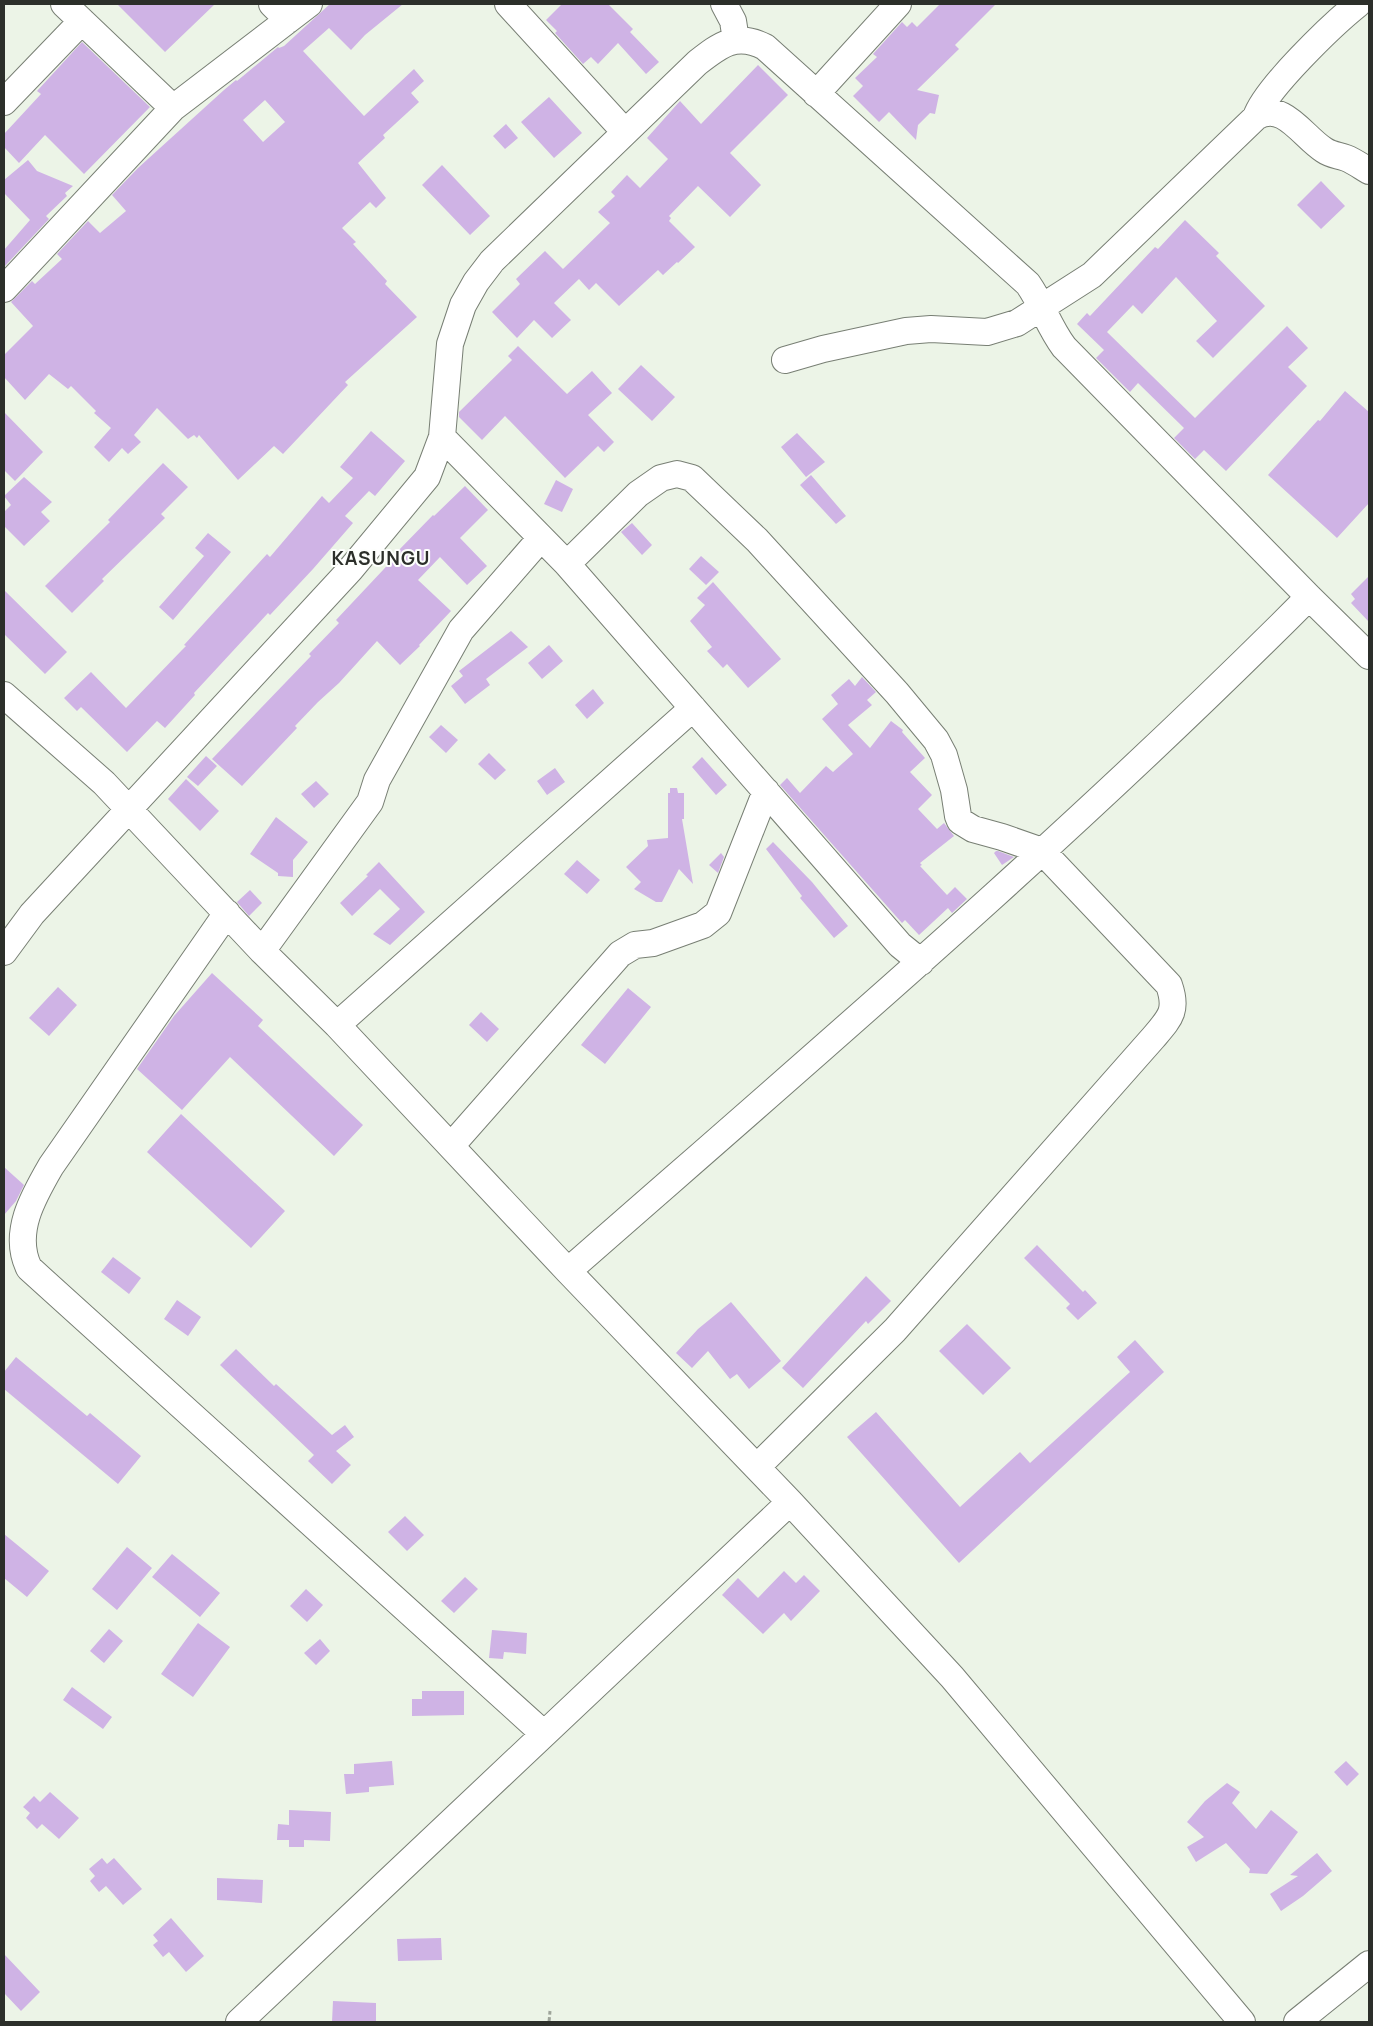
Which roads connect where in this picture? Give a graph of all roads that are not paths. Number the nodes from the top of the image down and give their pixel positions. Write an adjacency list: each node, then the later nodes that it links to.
1 (309, 4): 7 (street)
2 (508, 4): 13 (street)
3 (724, 4): 8 (street)
4 (898, 4): 9 (street)
5 (1358, 4): 12 (street)
6 (73, 12): 10 (street); 11 (street)
7 (280, 12): 11 (street)
8 (736, 40): 9 (street); 13 (street)
9 (816, 94): 16 (street)
10 (4, 102)
11 (173, 108): 15 (street)
12 (1256, 117): 14 (street); 16 (street)
13 (625, 132): 18 (street)
14 (1369, 171)
15 (4, 288)
16 (1042, 307): 17 (street); 21 (street)
17 (785, 360)
18 (442, 438): 19 (street); 26 (street)
19 (541, 538): 20 (street); 29 (street)
20 (567, 564): 24 (street); 27 (street)
21 (1309, 597): 22 (street); 27 (street)
22 (1369, 656)
23 (4, 694): 26 (street)
24 (693, 708): 25 (street); 32 (street)
25 (766, 792): 31 (street); 33 (street)
26 (130, 810): 28 (street); 30 (street)
27 (1042, 851): 31 (street); 35 (street)
28 (227, 913): 29 (street); 37 (street)
29 (262, 951): 32 (street)
30 (4, 952)
31 (921, 962): 34 (street)
32 (337, 1025): 33 (street)
33 (451, 1146): 34 (street)
34 (568, 1271): 35 (street)
35 (757, 1467): 36 (street)
36 (790, 1502): 37 (street); 40 (street)
37 (544, 1734): 39 (street)
38 (1369, 1964): 41 (street)
39 (239, 2022)
40 (1242, 2022)
41 (1297, 2022)

